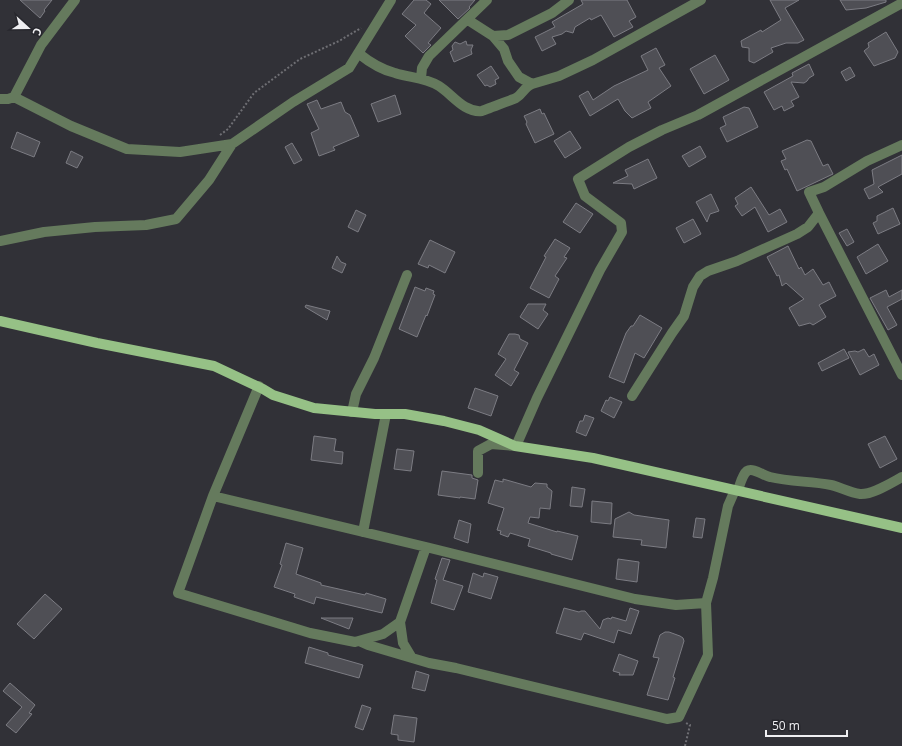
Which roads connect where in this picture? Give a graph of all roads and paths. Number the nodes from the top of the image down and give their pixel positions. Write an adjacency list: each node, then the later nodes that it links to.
1 (75, 0): 13 (street)
2 (391, 0): 7 (street)
3 (487, 0): 8 (street)
4 (569, 0): 9 (street)
5 (701, 0): 12 (street)
6 (902, 3): 27 (street)
7 (380, 16): 10 (street); 15 (path)
8 (468, 20): 9 (street); 11 (street)
9 (494, 36): 12 (street)
10 (358, 53): 11 (street); 16 (street)
11 (421, 78): 12 (street)
12 (532, 84)
13 (14, 97): 14 (street); 16 (street)
14 (0, 99)
15 (217, 137)
16 (232, 144): 19 (street)
17 (902, 144): 18 (street)
18 (819, 213): 22 (street); 24 (street)
19 (0, 241)
20 (408, 275): 25 (street)
21 (0, 321): 23 (main road)
22 (902, 375)
23 (259, 386): 25 (main road); 31 (street)
24 (632, 396)
25 (352, 412): 26 (main road)
26 (386, 414): 27 (main road); 33 (street)
27 (516, 446): 28 (street); 30 (main road)
28 (478, 473)
29 (902, 477): 30 (street)
30 (737, 490): 32 (main road); 35 (street)
31 (213, 496): 33 (street); 37 (street)
32 (902, 528)
33 (363, 532): 34 (street)
34 (426, 547): 35 (street); 36 (street)
35 (706, 603): 39 (street)
36 (400, 622): 37 (street); 38 (street)
37 (359, 641): 38 (street)
38 (412, 658): 39 (street)
39 (679, 716): 40 (path)
40 (685, 746)

